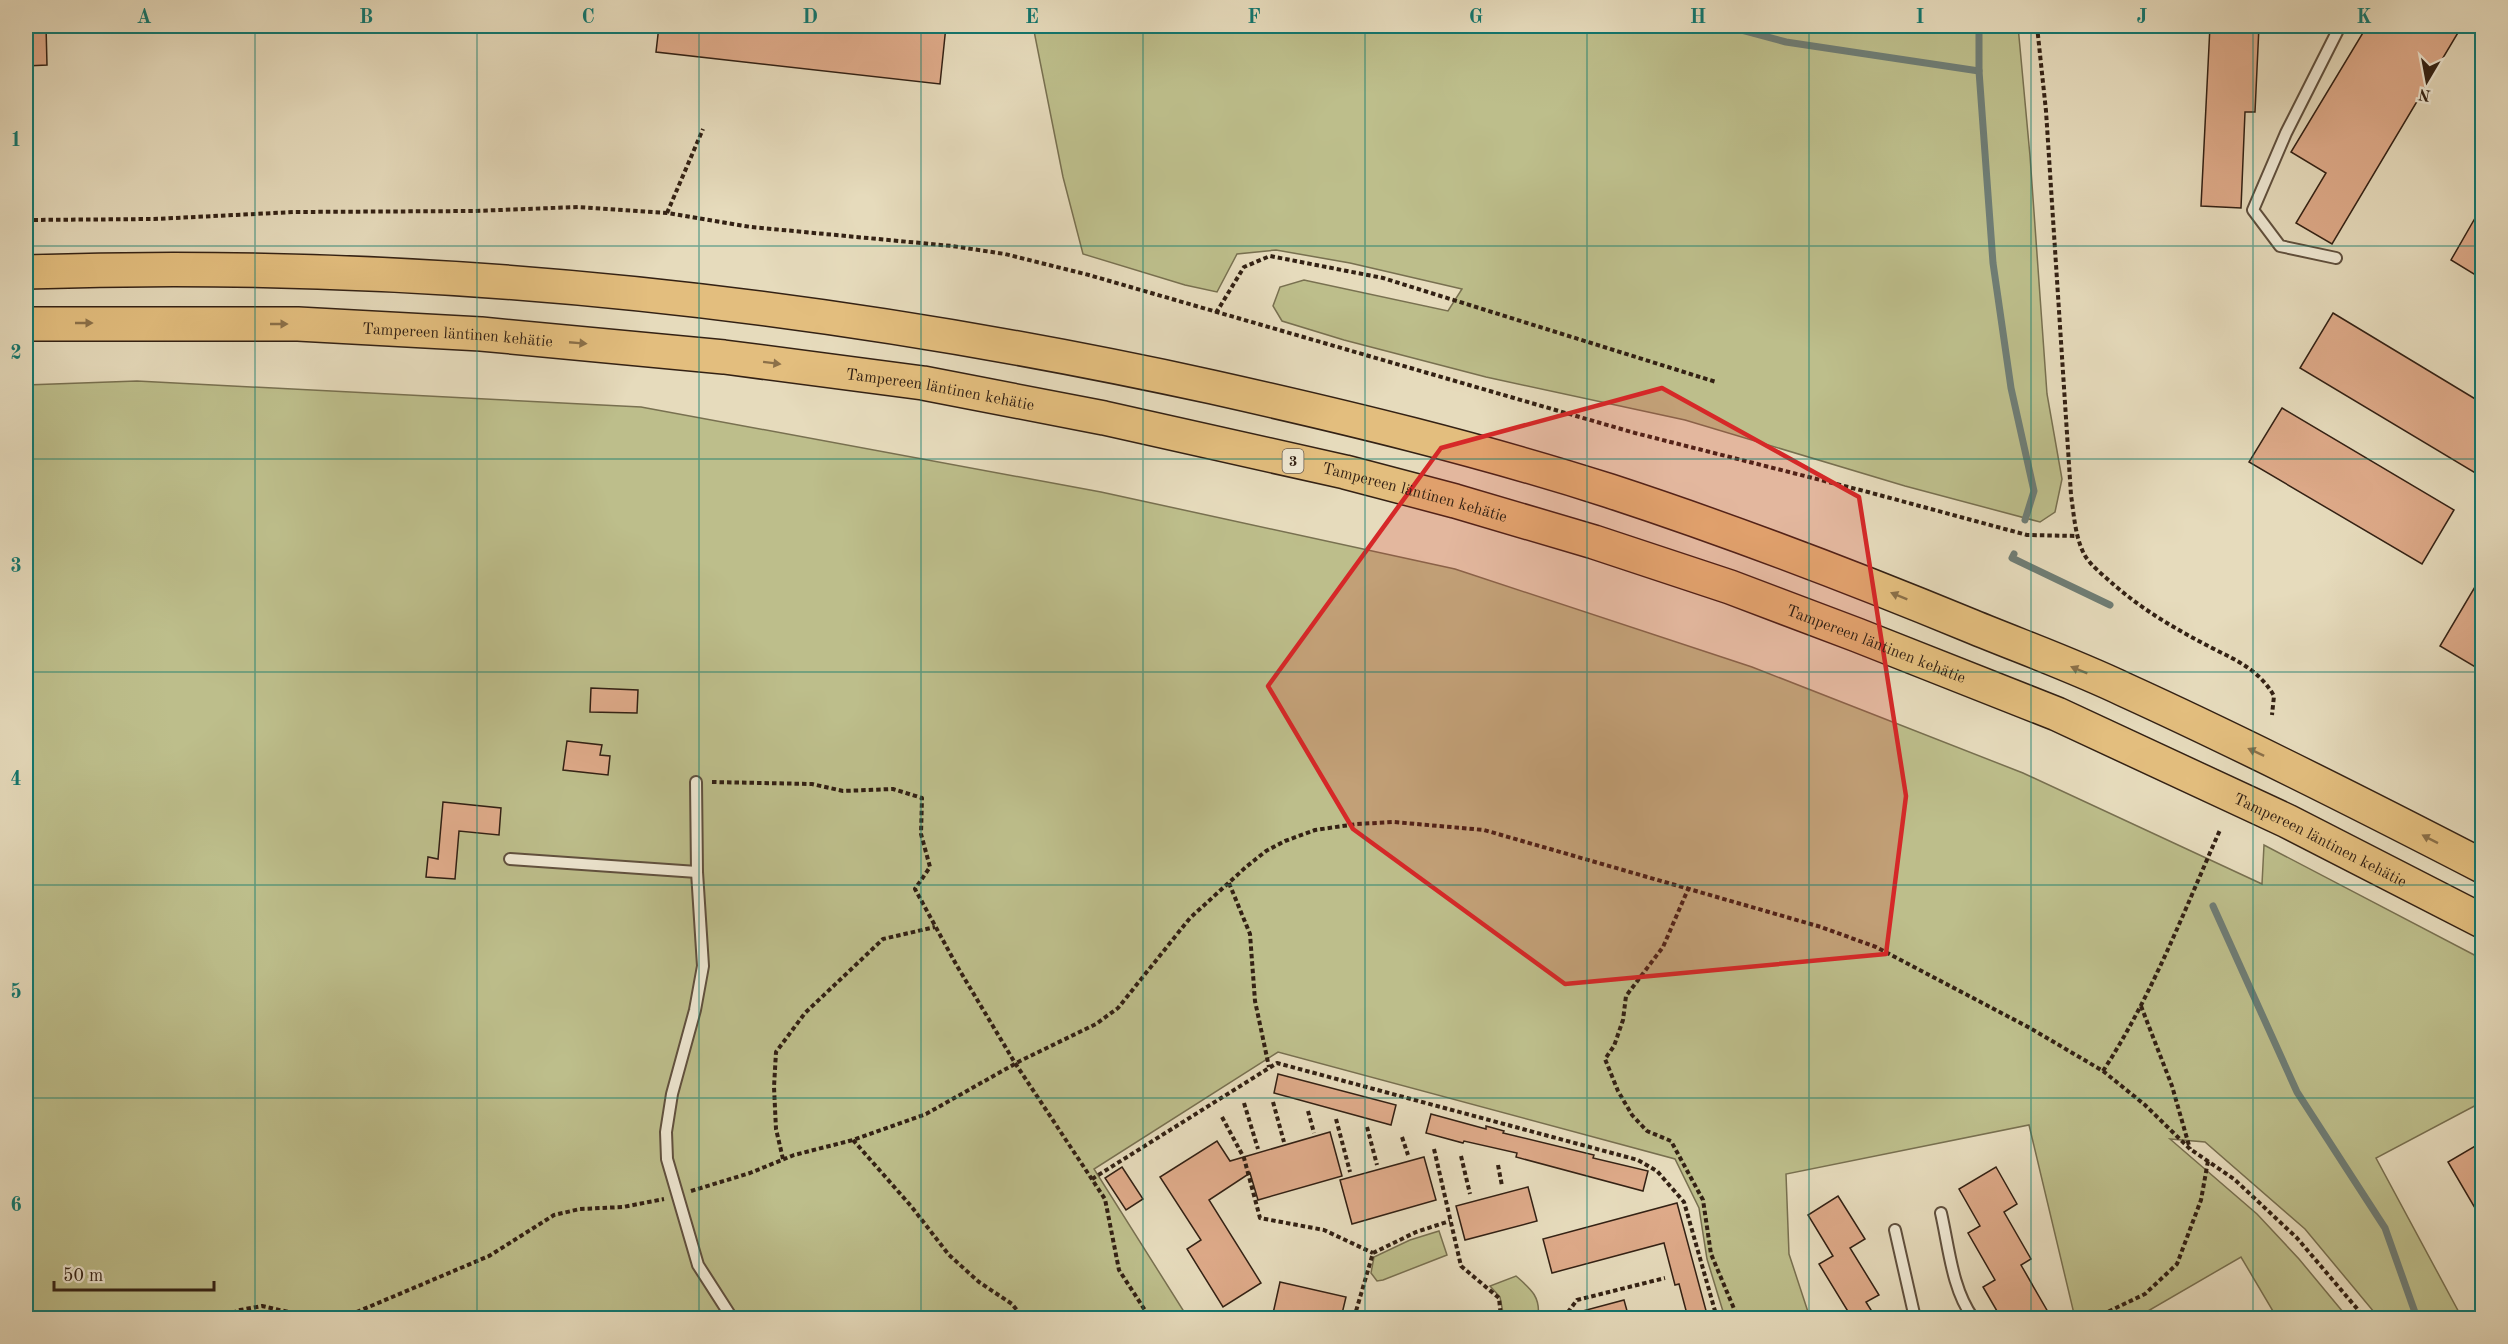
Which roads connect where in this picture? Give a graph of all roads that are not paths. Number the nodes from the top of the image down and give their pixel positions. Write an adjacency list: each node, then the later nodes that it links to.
1 (2340, 26): 2 (lane)
2 (2336, 258)
3 (26, 272): 7 (highway, one-way to 3)
4 (26, 324): 9 (highway, Tampereen läntinen kehätie / 3, one-way to 9)
5 (696, 782): 8 (lane)
6 (510, 859): 8 (lane)
7 (2482, 866)
8 (697, 872): 12 (lane)
9 (2482, 921)
10 (1941, 1213): 14 (lane)
11 (1895, 1230): 13 (lane)
12 (732, 1318)
13 (1915, 1318)
14 (1973, 1318)

